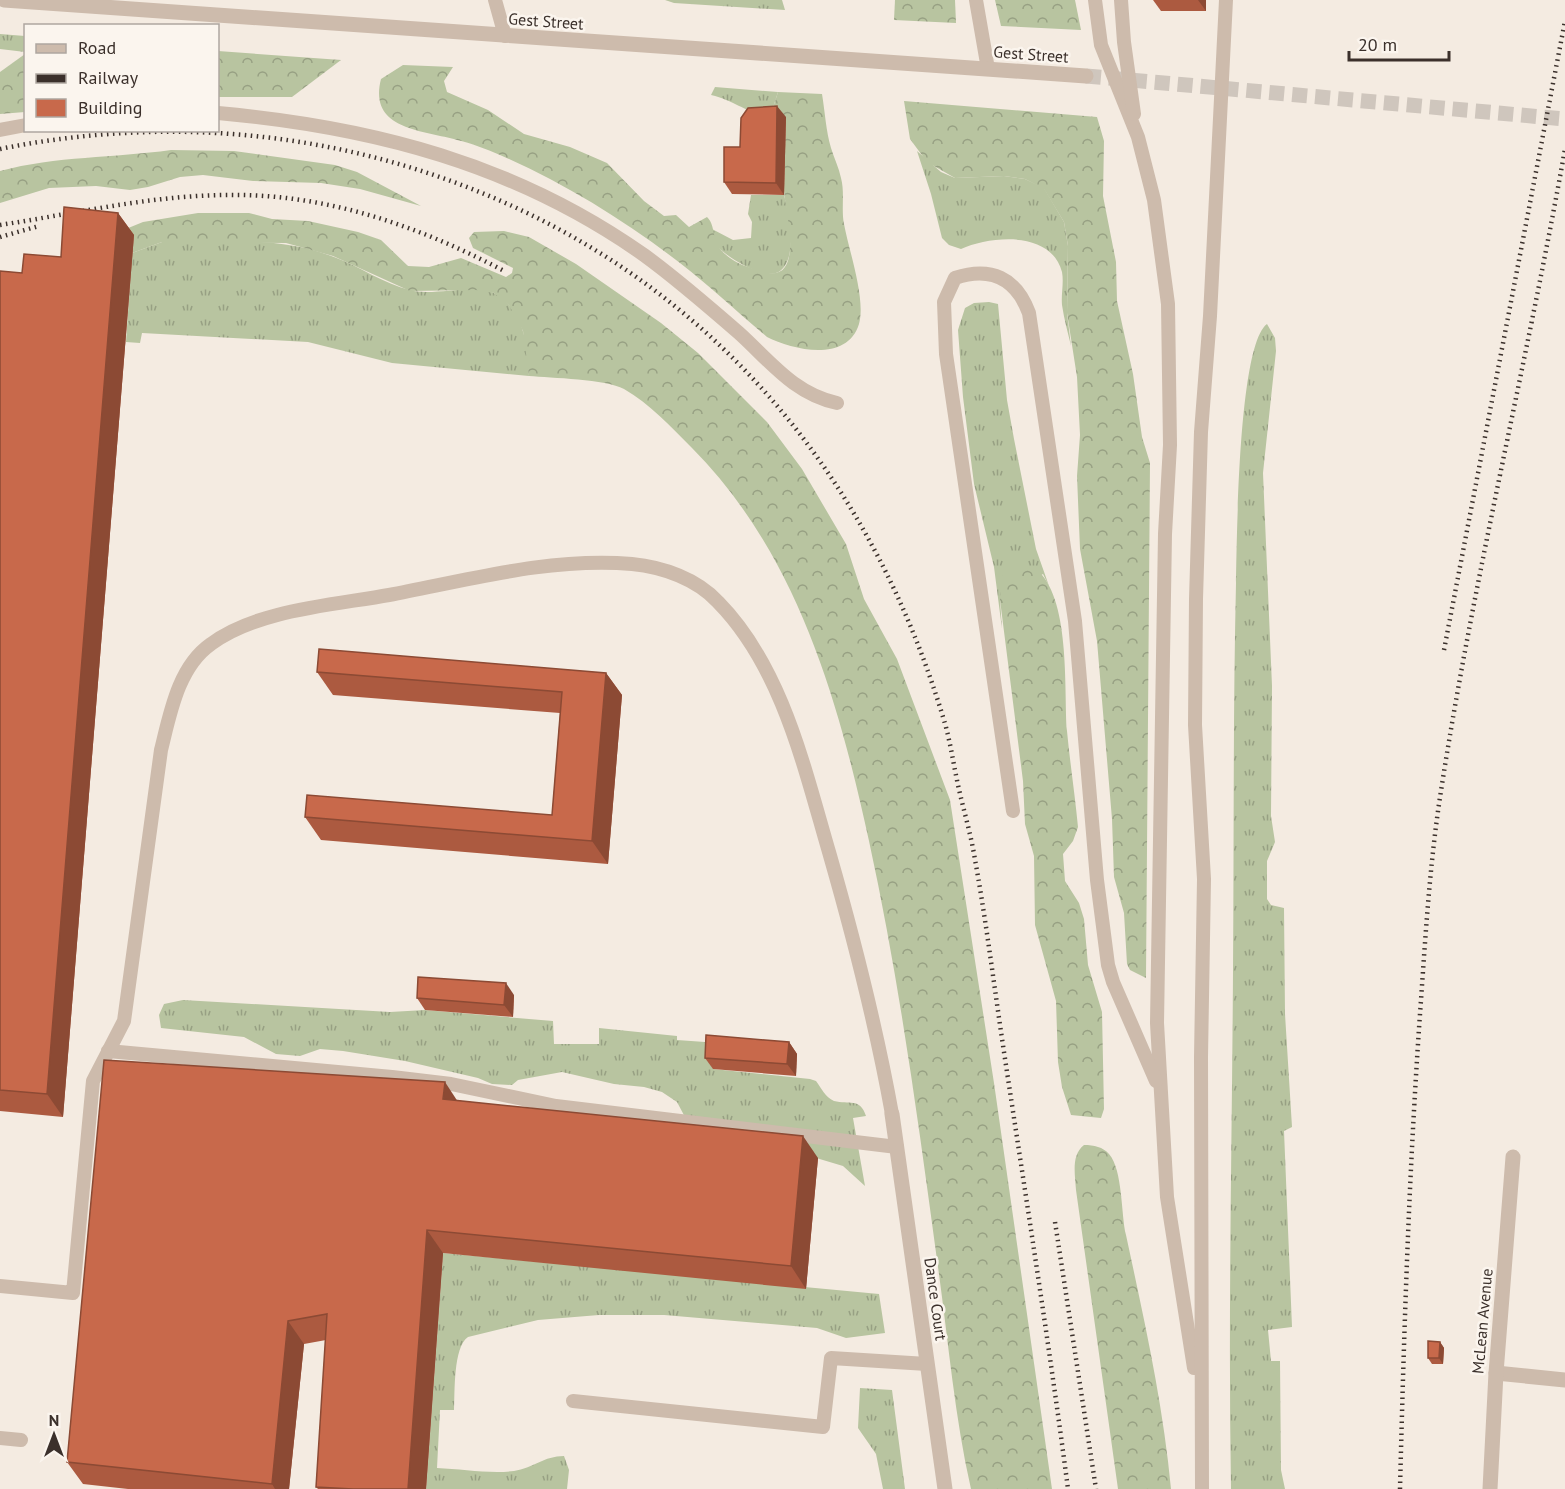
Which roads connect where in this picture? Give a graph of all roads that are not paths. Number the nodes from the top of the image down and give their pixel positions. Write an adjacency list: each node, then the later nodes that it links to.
1 (4, 0): 7 (street, Gest Street)
2 (495, 0): 8 (lane)
3 (976, 0): 9 (lane)
4 (1095, 0): 14 (lane)
5 (1121, 0): 14 (lane)
6 (1226, 0): 27 (lane)
7 (113, 4): 8 (street, Gest Street)
8 (505, 36): 9 (street, Gest Street)
9 (988, 69): 10 (street, Gest Street)
10 (1086, 76)
11 (219, 114): 15 (lane)
12 (24, 125): 13 (lane)
13 (0, 130)
14 (1138, 137): 18 (lane)
15 (837, 403)
16 (1014, 811): 18 (lane)
17 (108, 1051): 19 (lane); 20 (lane); 22 (lane)
18 (1160, 1090): 27 (lane)
19 (892, 1114): 20 (street, Dance Court)
20 (897, 1147): 23 (street, Dance Court)
21 (1513, 1157): 24 (street, McLean Avenue)
22 (0, 1286)
23 (927, 1364): 26 (lane); 30 (street, Dance Court)
24 (1496, 1373): 25 (street); 32 (street, McLean Avenue)
25 (1565, 1380)
26 (573, 1401)
27 (1202, 1431): 31 (lane)
28 (0, 1438): 29 (lane)
29 (21, 1440)
30 (945, 1489)
31 (1202, 1489)
32 (1490, 1489)

